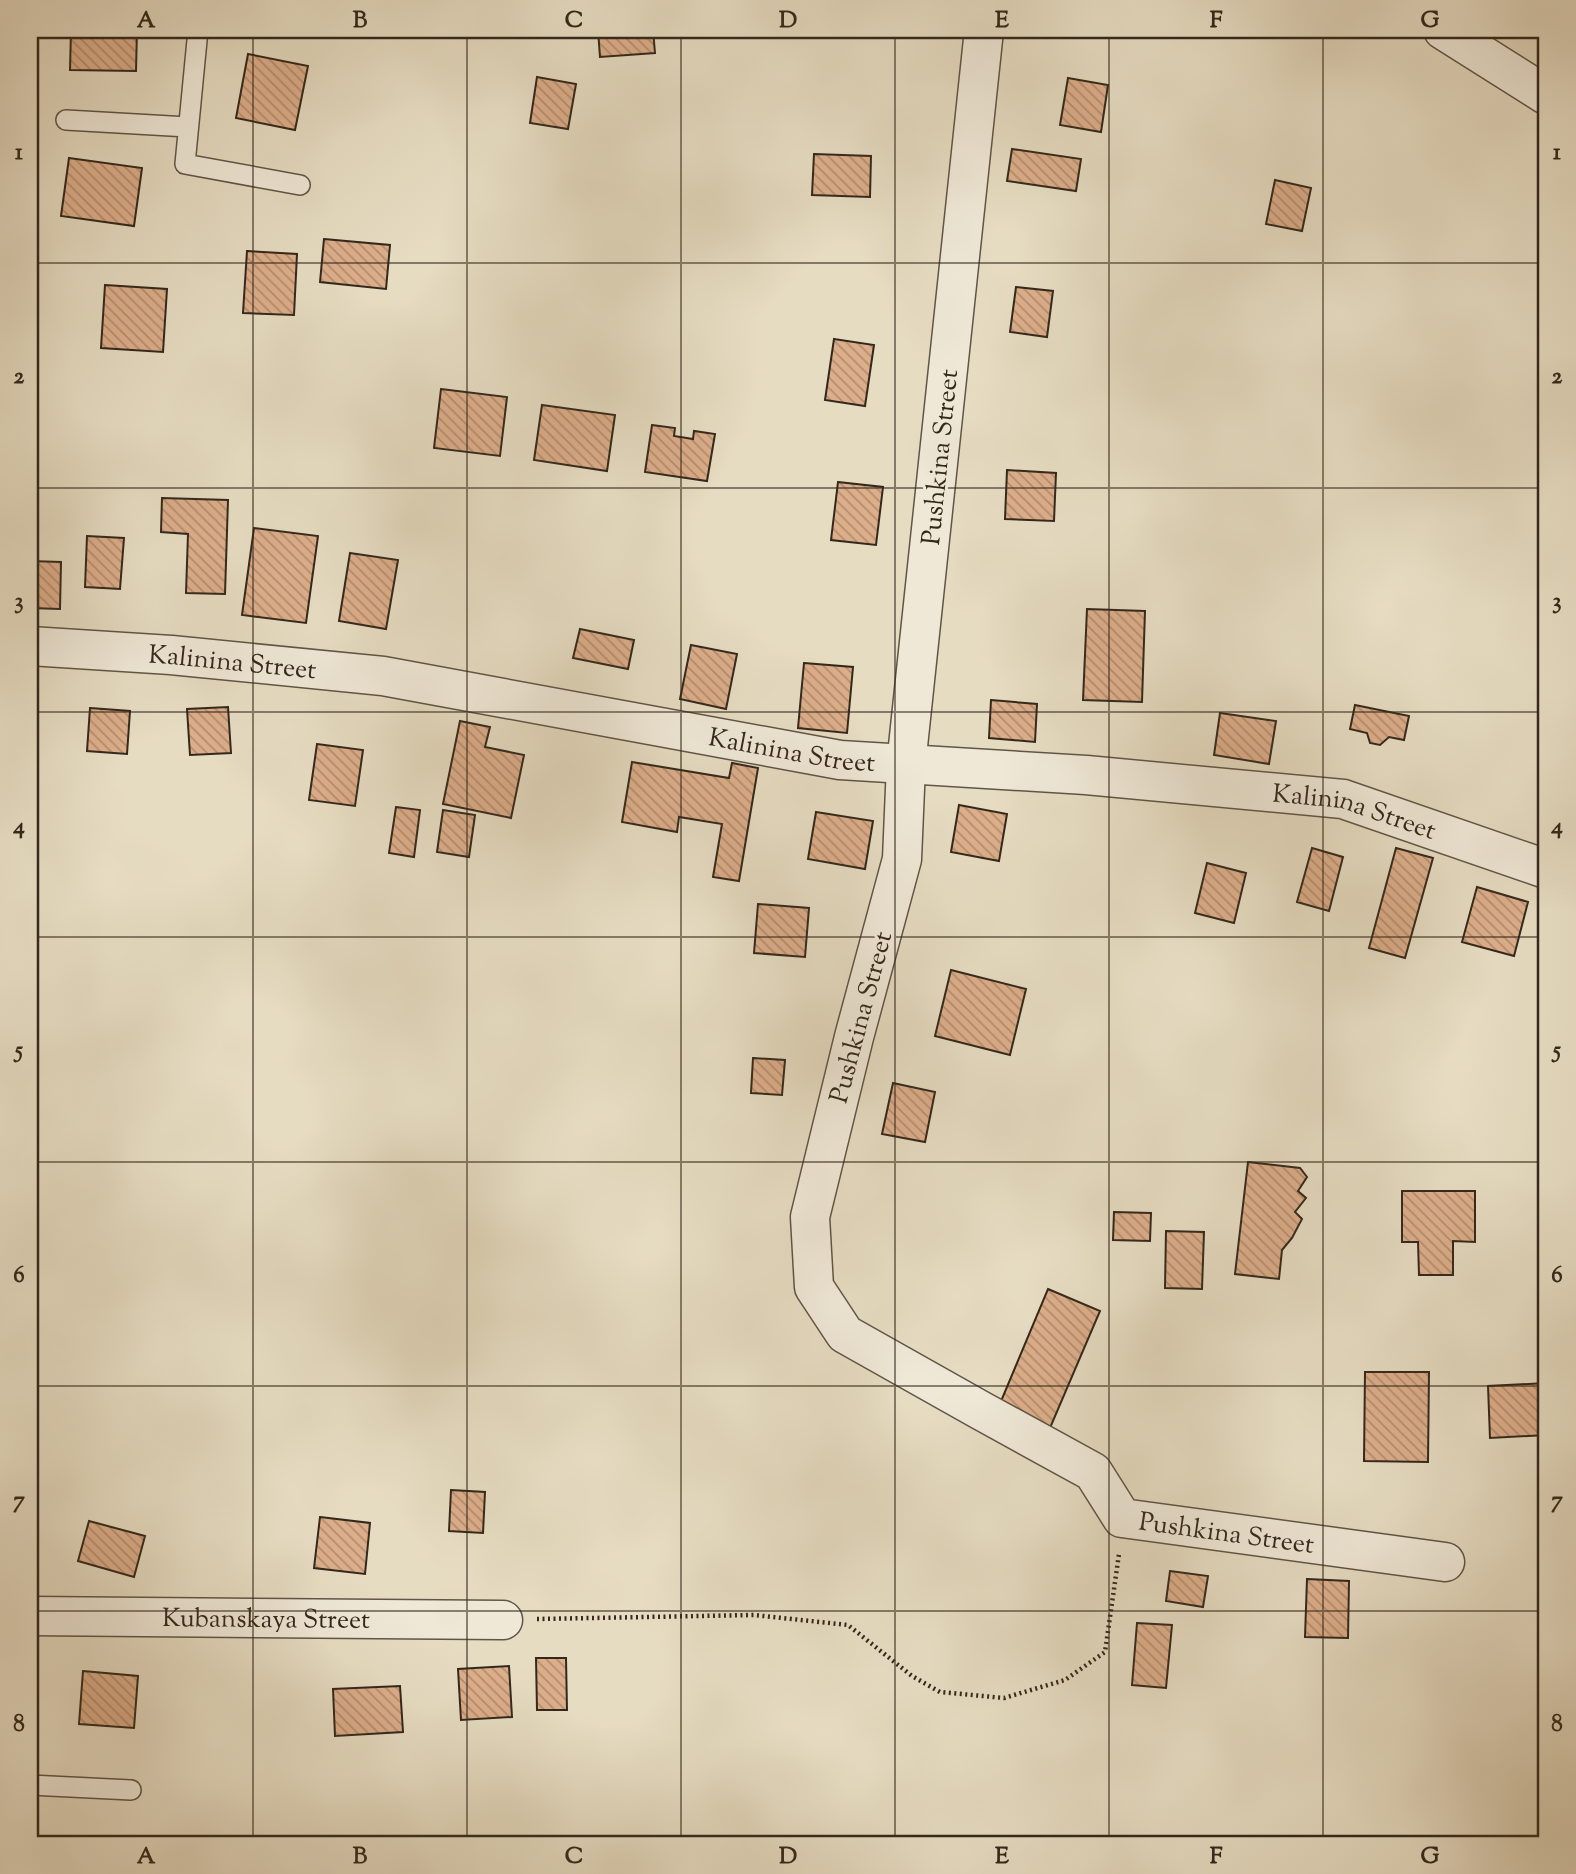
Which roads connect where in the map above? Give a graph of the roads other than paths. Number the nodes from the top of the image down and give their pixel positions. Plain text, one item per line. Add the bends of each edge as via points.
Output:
1 (198, 30) edge
2 (984, 30) edge
3 (1443, 30) edge
4 (1546, 96) edge
5 (66, 120) dead end
6 (188, 127) junction
7 (300, 185) dead end
8 (30, 646) edge
9 (906, 765) junction
10 (1546, 869) edge
11 (1445, 1562) dead end
12 (30, 1616) edge
13 (503, 1620) road end
14 (30, 1784) edge
15 (131, 1790) dead end

1 - 6 lane
2 - 9 street, Pushkina Street
3 - 4 street
5 - 6 lane
6 - 7 lane via 185,164
8 - 9 street, Kalinina Street via 383,676 840,760
9 - 10 street, Kalinina Street via 1086,775 1343,799
9 - 11 street, Pushkina Street via 902,859 810,1217 814,1287 845,1334 1093,1472 1122,1518
12 - 13 street, Kubanskaya Street
14 - 15 lane

